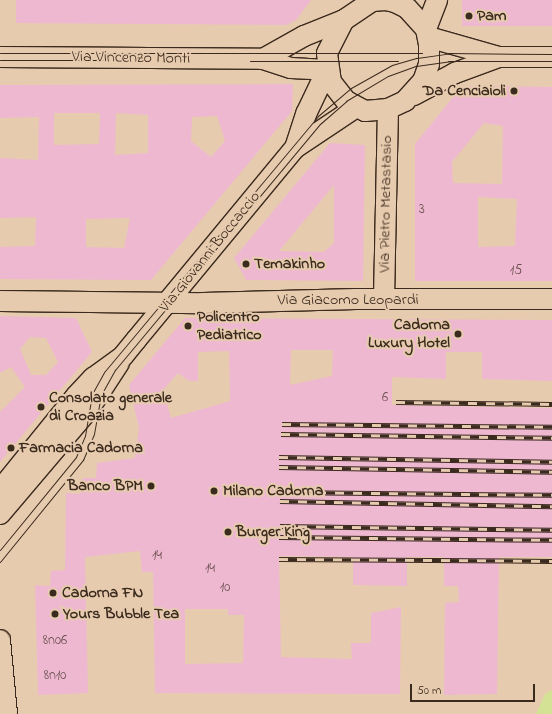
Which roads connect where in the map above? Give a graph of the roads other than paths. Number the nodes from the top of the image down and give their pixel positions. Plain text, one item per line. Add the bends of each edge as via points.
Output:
1 (379, 0) edge
2 (437, 0) edge
3 (344, 20) junction
4 (427, 33) junction
5 (0, 57) edge
6 (499, 57) junction
7 (552, 58) edge
8 (263, 59) junction
9 (327, 70) junction
10 (413, 96) junction
11 (355, 108) junction
12 (388, 109) junction
13 (295, 148) junction
14 (384, 299) junction
15 (552, 299) edge
16 (0, 301) edge
17 (169, 301) junction
18 (123, 356) junction
19 (0, 490) edge
20 (0, 514) edge
21 (0, 640) edge
22 (2, 697) edge
23 (7, 714) edge

1 - 3 street
1 - 4 street via 395,2 407,8
2 - 4 street
3 - 8 street, Via Vincenzo Monti via 304,36
3 - 9 street via 327,54
4 - 6 street
4 - 10 street via 430,56 427,73
5 - 8 street, Via Vincenzo Monti
6 - 7 street
6 - 10 street via 455,73
8 - 9 street, Via Vincenzo Monti via 290,68
9 - 11 street via 340,96
9 - 13 street, Via Giovanni Boccaccio via 307,112
10 - 12 street
11 - 12 street via 365,111
11 - 13 street, Via Giovanni Boccaccio
12 - 14 street, Via Pietro Metastasio
13 - 17 street, Via Giovanni Boccaccio
14 - 15 street, Via Giacomo Leopardi
14 - 17 street, Via Giacomo Leopardi
16 - 17 street, Via Giacomo Leopardi
17 - 18 street, Via Giovanni Boccaccio
18 - 19 street via 93,378 76,396
18 - 20 street via 89,409
21 - 22 street
22 - 23 street

